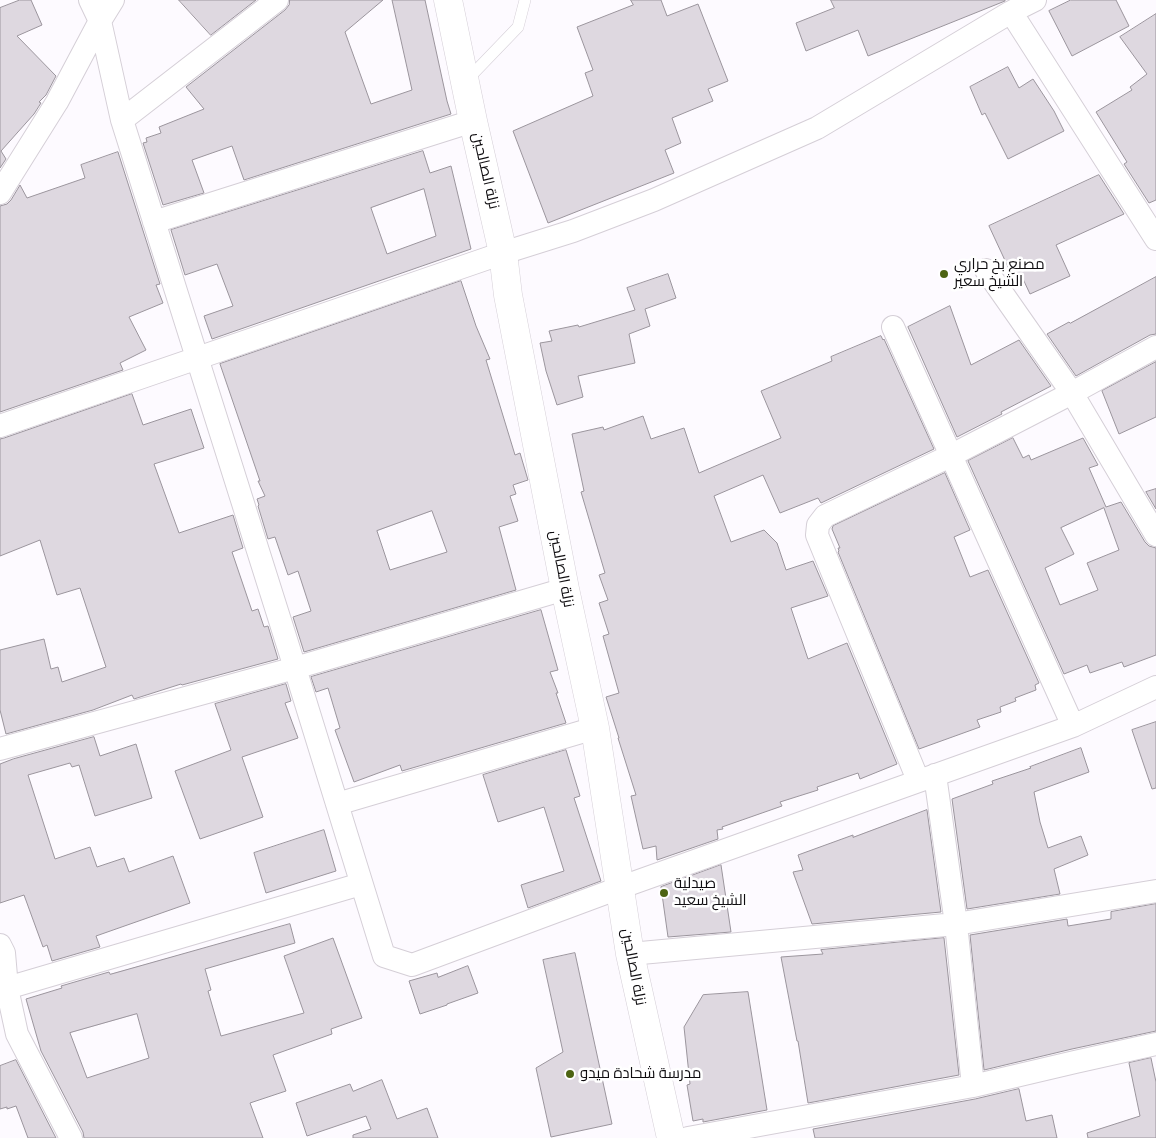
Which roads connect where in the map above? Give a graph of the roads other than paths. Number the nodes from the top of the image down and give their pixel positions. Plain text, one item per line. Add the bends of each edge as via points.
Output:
1 (90, 0) edge
2 (114, 0) edge
3 (277, 0) edge
4 (448, 0) edge
5 (525, 0) edge
6 (1034, 0) edge
7 (1011, 12) junction
8 (100, 21) junction
9 (466, 81) junction
10 (122, 120) junction
11 (473, 121) junction
12 (0, 193) edge
13 (154, 222) junction
14 (1156, 239) edge
15 (503, 253) junction
16 (986, 270) dead end
17 (893, 327) dead end
18 (1156, 347) edge
19 (196, 358) junction
20 (1072, 393) junction
21 (0, 426) edge
22 (950, 456) junction
23 (1156, 535) edge
24 (565, 589) junction
25 (295, 668) junction
26 (1156, 687) edge
27 (1073, 726) junction
28 (595, 728) junction
29 (0, 748) edge
30 (926, 778) junction
31 (337, 804) junction
32 (362, 884) junction
33 (619, 888) junction
34 (1156, 891) edge
35 (956, 924) junction
36 (0, 945) edge
37 (630, 954) junction
38 (7, 988) junction
39 (1156, 1044) edge
40 (973, 1086) junction
41 (71, 1138) edge
42 (671, 1138) edge
43 (688, 1138) edge

1 - 8 street
2 - 8 street
3 - 10 street
4 - 9 main road, نزلة الصالحين
5 - 9 lane via 518,28
6 - 7 street
7 - 14 street
7 - 15 street via 817,128 654,200
8 - 10 street
8 - 12 street via 57,102
9 - 11 main road, نزلة الصالحين
10 - 13 street
11 - 13 street
11 - 15 main road, نزلة الصالحين
13 - 19 street
15 - 19 street
15 - 24 main road, نزلة الصالحين via 508,295
16 - 20 street
17 - 22 street
18 - 20 street
19 - 21 street
19 - 25 street
20 - 22 street
20 - 23 street
22 - 27 street
22 - 30 street via 825,516 818,525 818,535
24 - 25 street
24 - 28 main road, نزلة الصالحين
25 - 29 street
25 - 31 street
26 - 27 street
27 - 30 street
28 - 31 street
28 - 33 main road, نزلة الصالحين
30 - 33 street
30 - 35 street
31 - 32 street
32 - 33 street via 384,956 412,965
32 - 38 street
33 - 37 main road, نزلة الصالحين
34 - 35 street
35 - 37 street
35 - 40 street
36 - 38 street via 4,953
37 - 42 main road, نزلة الصالحين
38 - 41 street via 17,1034
39 - 40 street
40 - 43 street

